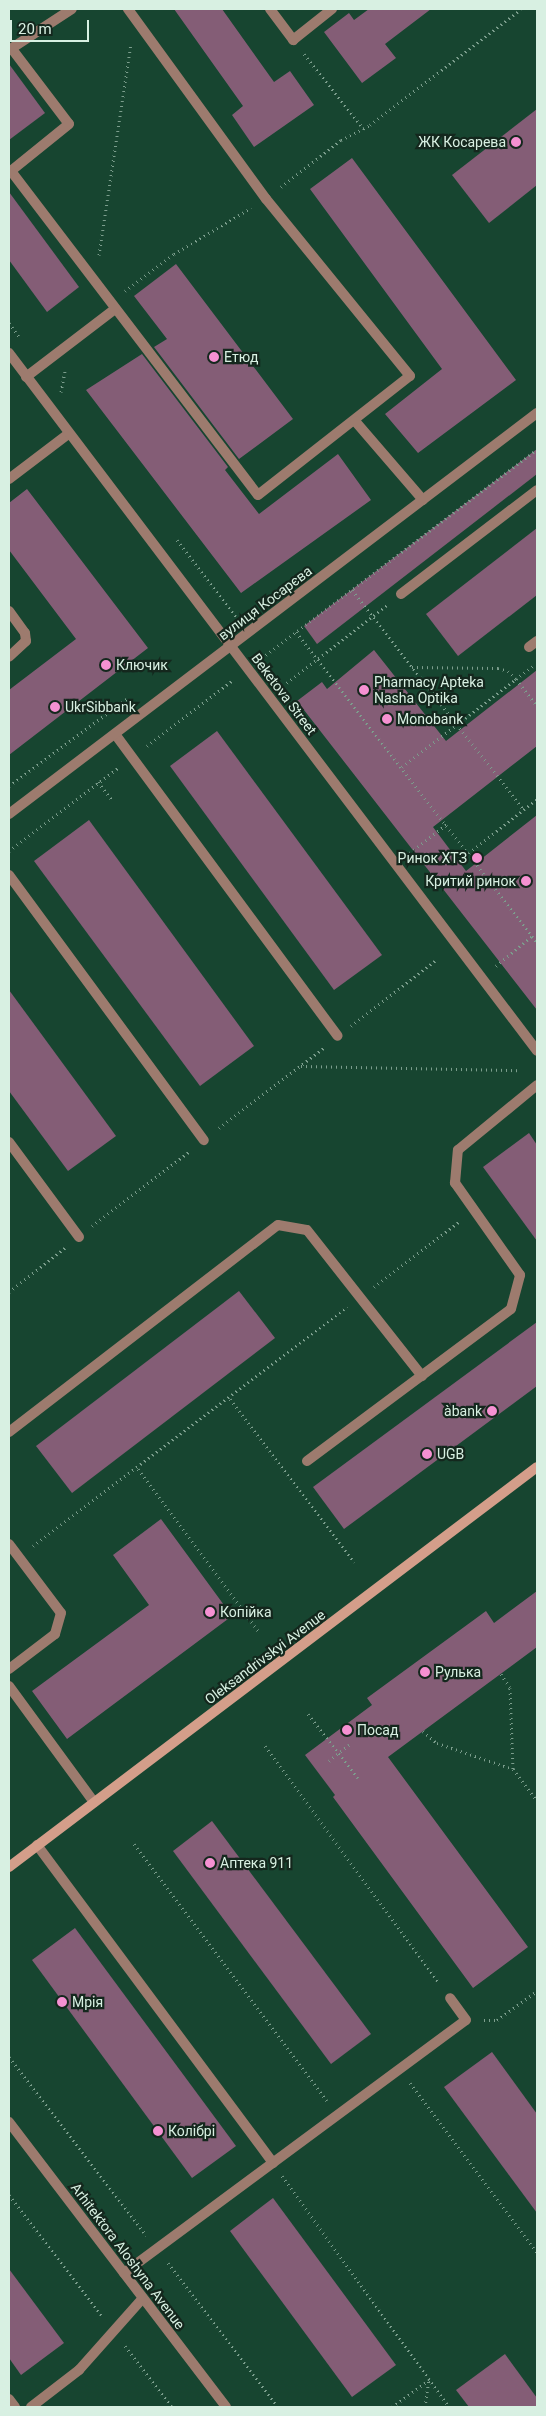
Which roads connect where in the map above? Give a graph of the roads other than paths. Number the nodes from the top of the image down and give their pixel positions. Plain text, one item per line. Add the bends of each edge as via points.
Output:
1 (72, 9) edge
2 (128, 9) edge
3 (270, 9) edge
4 (332, 9) edge
5 (10, 49) edge
6 (115, 309) junction
7 (9, 353) edge
8 (26, 377) junction
9 (537, 413) edge
10 (355, 421) junction
11 (68, 434) junction
12 (9, 479) edge
13 (537, 490) edge
14 (423, 500) junction
15 (401, 594) road end
16 (9, 611) edge
17 (231, 646) junction
18 (9, 657) edge
19 (115, 734) junction
20 (9, 814) edge
21 (9, 874) edge
22 (338, 1036) road end
23 (537, 1051) edge
24 (537, 1084) edge
25 (204, 1140) road end
26 (9, 1142) edge
27 (79, 1237) road end
28 (422, 1376) junction
29 (9, 1432) edge
30 (307, 1460) dead end
31 (537, 1467) edge
32 (9, 1544) edge
33 (9, 1669) edge
34 (9, 1686) edge
35 (94, 1802) junction
36 (38, 1845) junction
37 (9, 1867) edge
38 (450, 1998) road end
39 (9, 2122) edge
40 (273, 2163) junction
41 (124, 2273) junction
42 (143, 2298) junction
43 (9, 2399) edge
44 (15, 2407) edge
45 (31, 2407) edge
46 (226, 2407) edge

1 - 5 street
2 - 10 street via 266,199 410,376
3 - 4 street via 293,40
5 - 6 street via 69,124 11,171
6 - 8 street
6 - 10 street via 258,495
7 - 8 street, Beketova Street
8 - 11 street, Beketova Street
9 - 14 street, вулиця Косарєва
10 - 14 street
11 - 12 street
11 - 17 street, Beketova Street
13 - 15 street
14 - 17 street, вулиця Косарєва
16 - 18 street via 25,633 26,641
17 - 19 street, вулиця Косарєва
17 - 23 street, Beketova Street
19 - 20 street, вулиця Косарєва
19 - 22 street
21 - 25 street
24 - 28 street via 458,1150 455,1183 520,1276 511,1309
26 - 27 street
28 - 29 street via 307,1230 278,1226
28 - 30 street
31 - 35 main road, Oleksandrivskyi Avenue
32 - 33 street via 61,1613 55,1634
34 - 35 street
35 - 36 main road, Oleksandrivskyi Avenue
36 - 37 main road, Oleksandrivskyi Avenue
36 - 40 street
38 - 40 street via 466,2020
39 - 41 street, Arhitektora Aloshyna Avenue
40 - 41 street
41 - 42 street, Arhitektora Aloshyna Avenue
42 - 45 street via 79,2370
42 - 46 street, Arhitektora Aloshyna Avenue
43 - 44 street

